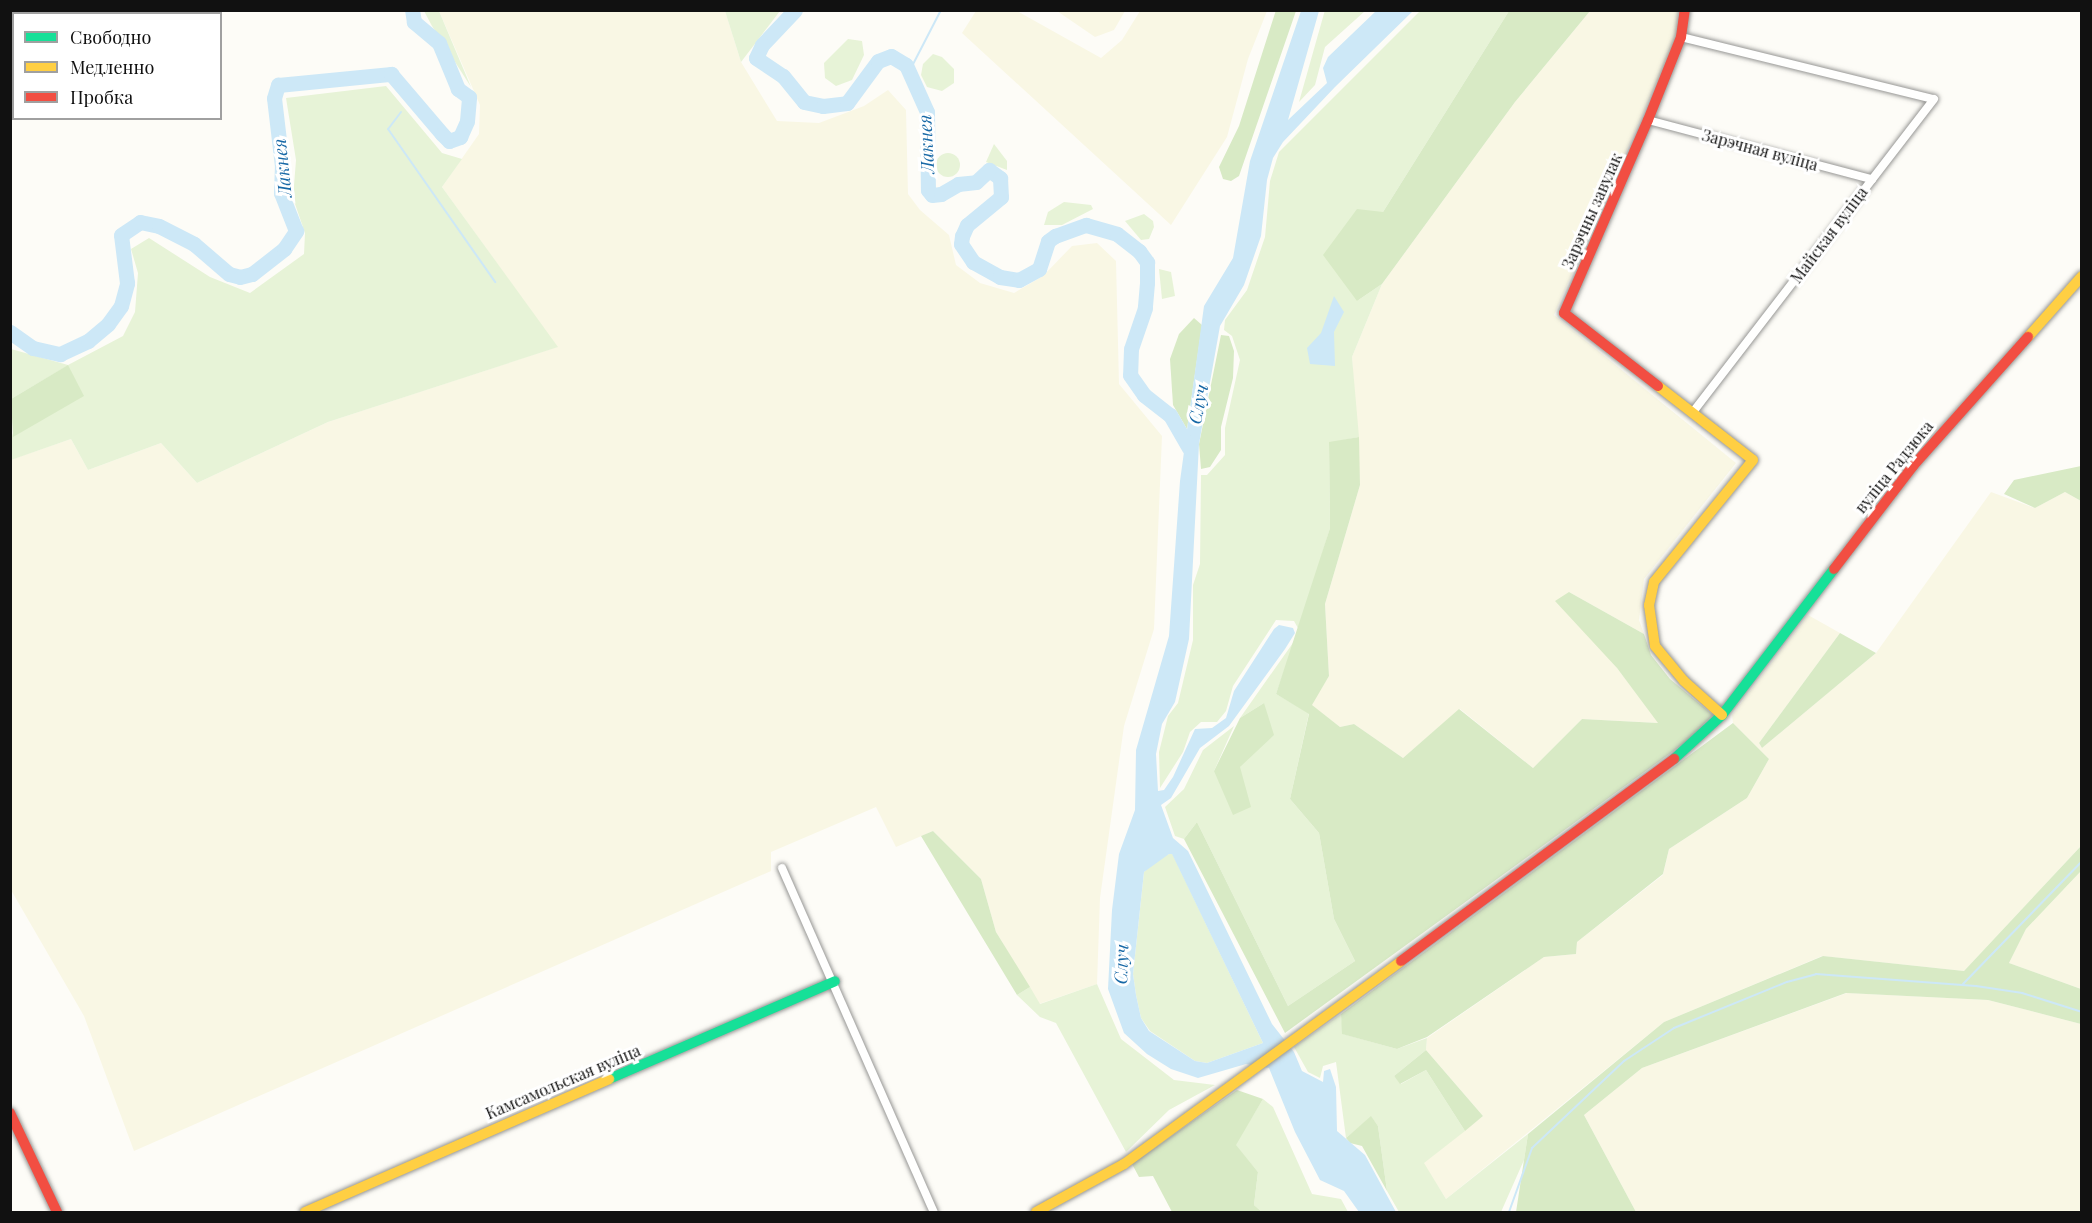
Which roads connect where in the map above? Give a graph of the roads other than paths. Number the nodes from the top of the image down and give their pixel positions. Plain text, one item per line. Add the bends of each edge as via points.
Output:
1 (1685, 10) edge
2 (1681, 37) junction
3 (1648, 120) junction
4 (1872, 179) junction
5 (2082, 276) edge
6 (1692, 413) junction
7 (1722, 715) junction
8 (782, 868) dead end
9 (835, 981) junction
10 (10, 1113) edge
11 (57, 1212) edge
12 (304, 1212) edge
13 (934, 1212) edge
14 (1036, 1212) edge

1 - 2 street, Зарэчны завулак
2 - 3 street, Зарэчны завулак
2 - 4 street, Майская вуліца via 1934,99
3 - 4 street, Зарэчная вуліца
3 - 6 street, Зарэчны завулак via 1564,313
4 - 6 street, Майская вуліца
5 - 7 street, вуліца Радзюка via 1913,466
6 - 7 street via 1753,460 1654,582 1649,605 1651,626 1655,646
7 - 14 street, вуліца Радзюка via 1690,748 1124,1164
8 - 9 street
9 - 12 street, Камсамольская вуліца
9 - 13 street
10 - 11 street

